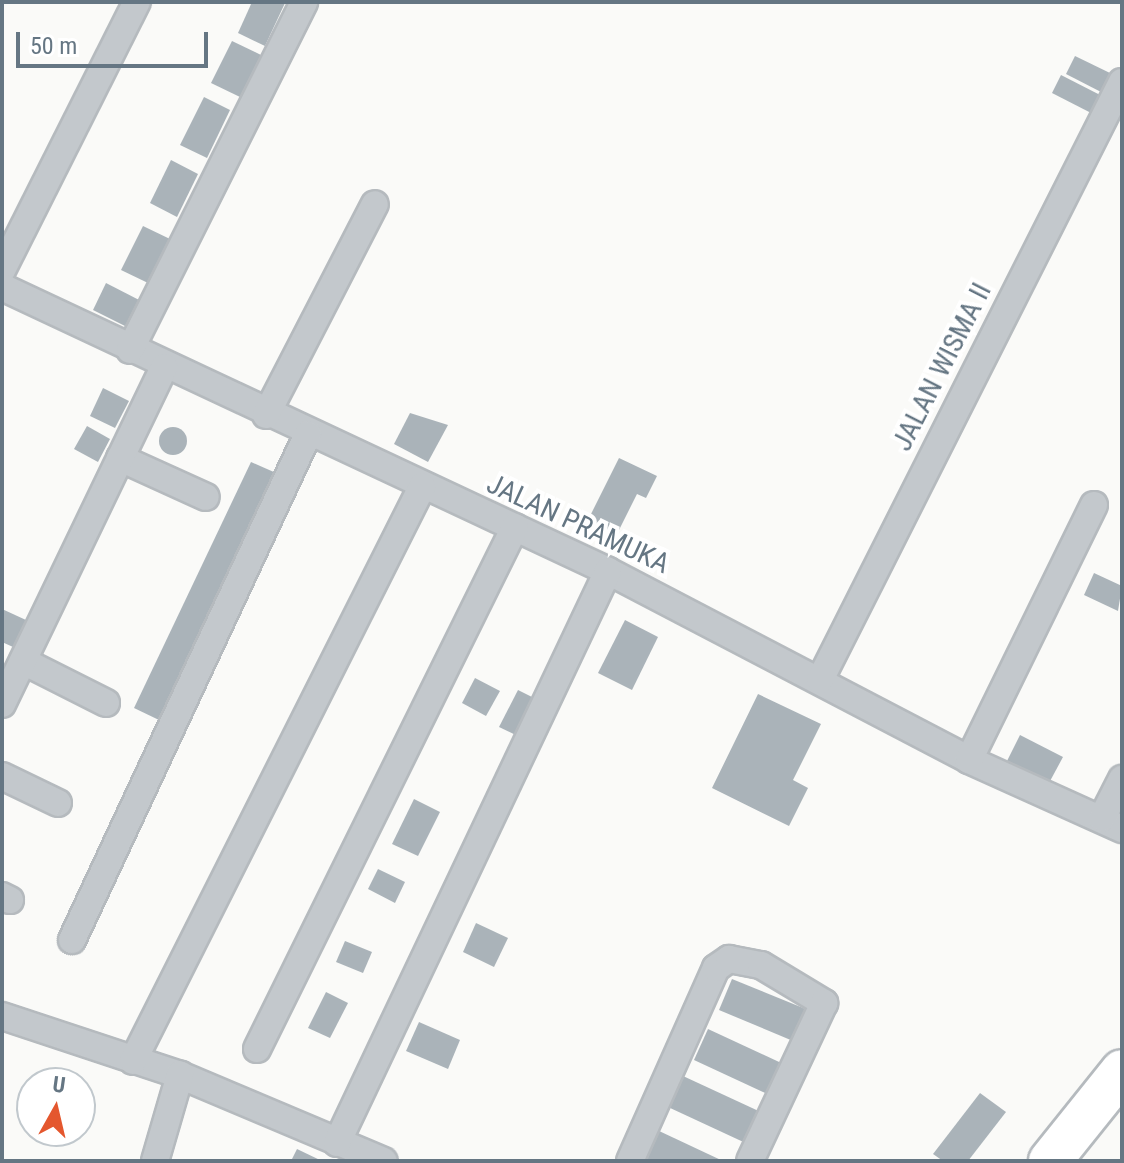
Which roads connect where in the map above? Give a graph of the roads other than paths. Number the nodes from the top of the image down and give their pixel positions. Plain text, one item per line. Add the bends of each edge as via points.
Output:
1 (137, 2) edge
2 (304, 2) edge
3 (1122, 82) edge
4 (375, 204) dead end
5 (2, 270) edge
6 (2, 287) edge
7 (130, 350) junction
8 (164, 367) junction
9 (266, 415) junction
10 (308, 434) junction
11 (120, 458) junction
12 (422, 487) junction
13 (206, 497) dead end
14 (1094, 505) dead end
15 (515, 527) junction
16 (608, 571) junction
17 (23, 661) junction
18 (820, 680) junction
19 (106, 703) dead end
20 (2, 704) edge
21 (969, 760) junction
22 (2, 776) edge
23 (1122, 779) edge
24 (58, 803) dead end
25 (1112, 823) edge
26 (72, 940) dead end
27 (2, 1016) edge
28 (257, 1049) dead end
29 (133, 1061) junction
30 (1122, 1071) edge
31 (180, 1075) junction
32 (337, 1143) junction
33 (155, 1161) edge
34 (384, 1161) edge
35 (630, 1161) edge
36 (750, 1161) edge
37 (1050, 1161) edge

1 - 5 street
2 - 7 street
3 - 18 street, JALAN WISMA II
4 - 9 street
6 - 7 street, JALAN PRAMUKA
7 - 8 street, JALAN PRAMUKA
8 - 9 street, JALAN PRAMUKA
8 - 11 street
9 - 10 street, JALAN PRAMUKA
10 - 12 street, JALAN PRAMUKA
10 - 26 street
11 - 13 street
11 - 17 street
12 - 15 street, JALAN PRAMUKA
12 - 29 street
14 - 21 street
15 - 16 street, JALAN PRAMUKA
15 - 28 street
16 - 18 street, JALAN PRAMUKA
16 - 32 street
17 - 19 street
17 - 20 street
18 - 21 street, JALAN PRAMUKA
21 - 25 street, JALAN PRAMUKA
22 - 24 street
23 - 25 street
27 - 29 street
29 - 31 street
30 - 37 main road
31 - 32 street
31 - 33 street
32 - 34 street
35 - 36 street via 708,984 729,959 761,965 824,1003

